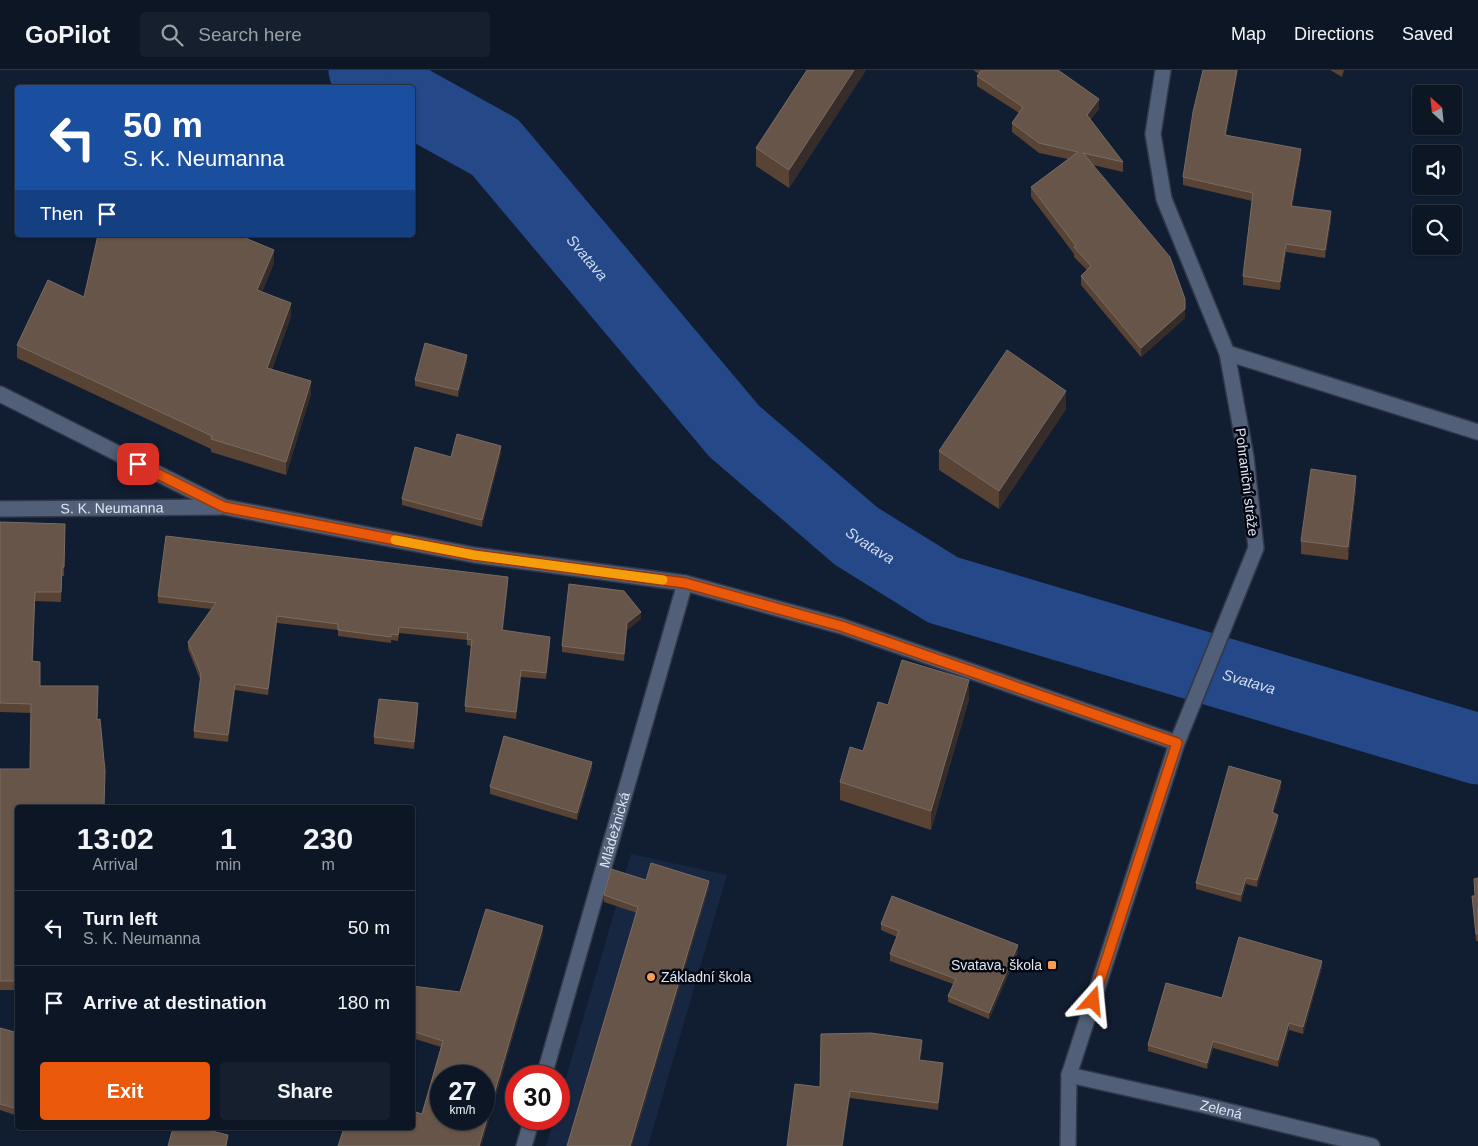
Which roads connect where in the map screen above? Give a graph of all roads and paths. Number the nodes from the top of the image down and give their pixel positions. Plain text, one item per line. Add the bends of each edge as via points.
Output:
1 (1164, 70) edge
2 (1227, 353) junction
3 (0, 394) edge
4 (1478, 432) edge
5 (224, 507) junction
6 (0, 509) edge
7 (685, 583) junction
8 (1177, 743) junction
9 (547, 1065) edge
10 (1069, 1075) junction
11 (529, 1130) edge
12 (524, 1146) edge
13 (1068, 1146) edge
14 (1372, 1146) edge

1 - 2 street, Pohraniční stráže via 1153,134 1164,199
2 - 4 street
2 - 8 street, Pohraniční stráže via 1246,457 1256,548
3 - 5 street, S. K. Neumanna
5 - 6 street, S. K. Neumanna
5 - 7 street, S. K. Neumanna via 474,555
7 - 8 street, S. K. Neumanna via 841,626
7 - 9 street, Mládežnická
8 - 10 street, Pohraniční stráže
10 - 13 street, Pohraniční stráže
10 - 14 street, Zelená
11 - 12 street

